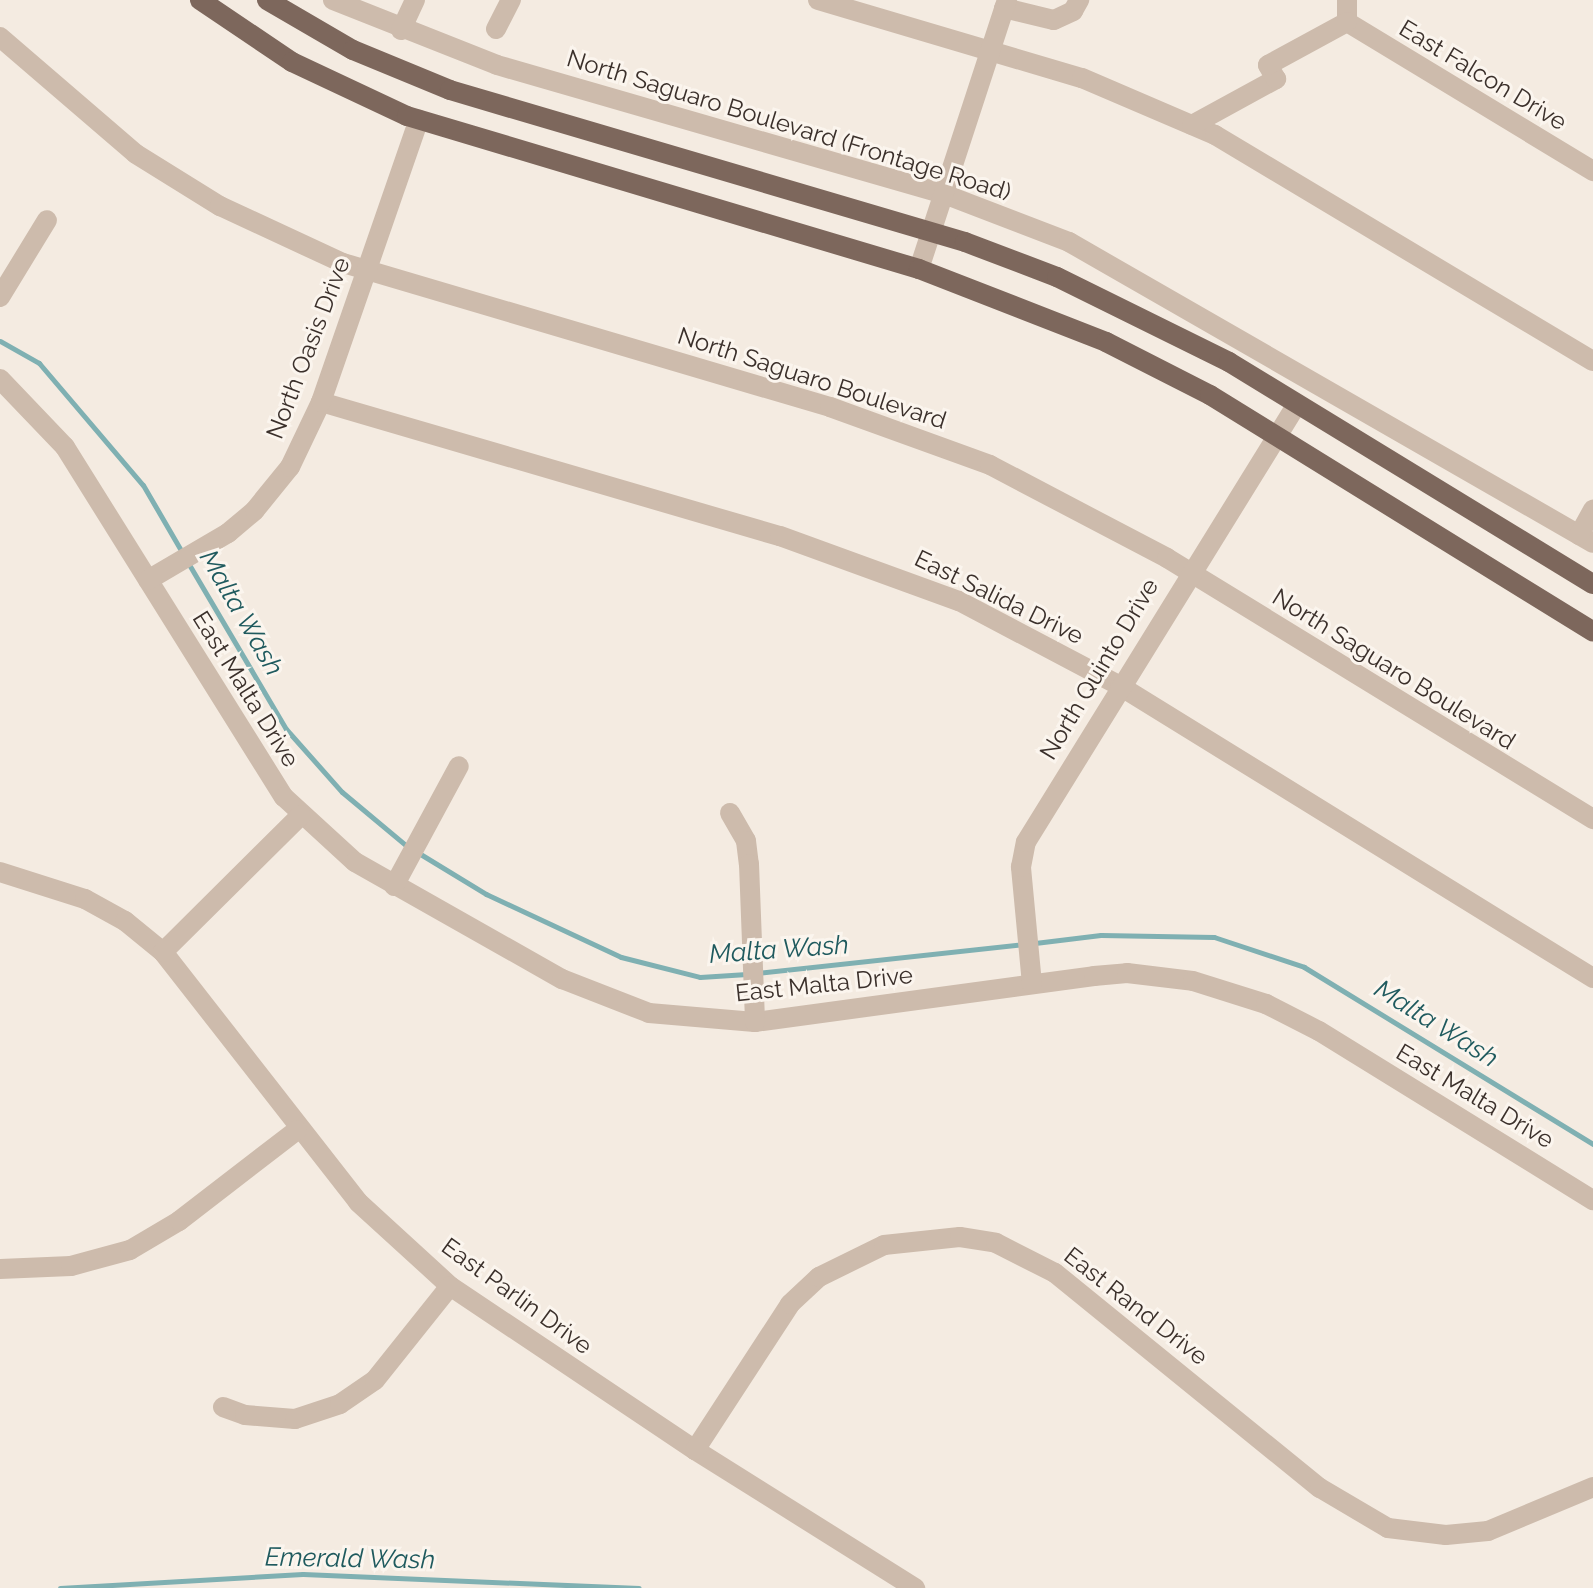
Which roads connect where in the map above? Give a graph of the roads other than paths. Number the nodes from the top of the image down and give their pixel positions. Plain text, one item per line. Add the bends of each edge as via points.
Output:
1 (200, 0) edge
2 (267, 0) edge
3 (333, 0) edge
4 (415, 0) edge
5 (511, 0) edge
6 (818, 0) edge
7 (1079, 0) edge
8 (1347, 0) edge
9 (1006, 4) edge
10 (434, 7) dead end
11 (1347, 22) junction
12 (496, 29) dead end
13 (401, 30) junction
14 (0, 37) edge
15 (992, 48) junction
16 (419, 119) junction
17 (1192, 125) junction
18 (1593, 171) edge
19 (944, 194) junction
20 (47, 220) dead end
21 (931, 232) junction
22 (919, 269) junction
23 (366, 270) junction
24 (0, 297) edge
25 (1593, 361) edge
26 (0, 379) edge
27 (321, 402) junction
28 (1297, 404) junction
29 (1275, 435) junction
30 (1593, 510) edge
31 (1586, 539) edge
32 (1189, 572) junction
33 (148, 580) junction
34 (1593, 584) edge
35 (1593, 632) edge
36 (1120, 686) junction
37 (459, 766) dead end
38 (730, 813) dead end
39 (301, 815) junction
40 (1593, 819) edge
41 (0, 872) edge
42 (394, 886) junction
43 (163, 952) junction
44 (1593, 977) edge
45 (1032, 984) junction
46 (755, 1022) junction
47 (297, 1130) junction
48 (1593, 1200) edge
49 (0, 1269) edge
50 (450, 1286) junction
51 (223, 1407) dead end
52 (695, 1450) junction
53 (1593, 1487) edge
54 (915, 1588) edge

1 - 16 main road via 292,62
2 - 21 main road via 353,50 450,90
3 - 13 street, North Saguaro Boulevard (Frontage Road)
4 - 10 street
4 - 13 street
5 - 12 street
6 - 15 street
7 - 9 street via 1073,11 1054,20
8 - 11 street
9 - 15 street
11 - 17 street via 1268,65 1276,79
11 - 18 street, East Falcon Drive
13 - 19 street, North Saguaro Boulevard (Frontage Road) via 497,65
14 - 23 street, North Saguaro Boulevard via 136,154 220,206
15 - 17 street via 1082,78
15 - 19 street
16 - 22 main road
16 - 23 street, North Oasis Drive
17 - 25 street
19 - 21 street
19 - 31 street, North Saguaro Boulevard (Frontage Road) via 1069,242
20 - 24 street
21 - 22 street
21 - 28 main road via 1057,277 1146,317
22 - 29 main road via 1106,342
23 - 27 street, North Oasis Drive
23 - 32 street, North Saguaro Boulevard via 904,431 1041,490
26 - 33 street, East Malta Drive via 65,447
27 - 33 street, North Oasis Drive via 290,467 255,510 228,533
27 - 36 street, East Salida Drive via 891,573 959,601
28 - 29 street, North Quinto Drive
28 - 34 main road
29 - 32 street, North Quinto Drive
29 - 35 main road
30 - 31 street
32 - 36 street, North Quinto Drive
32 - 40 street, North Saguaro Boulevard
33 - 39 street, East Malta Drive via 261,768
36 - 44 street, East Salida Drive
36 - 45 street, North Quinto Drive via 1026,842 1021,867
37 - 42 street
38 - 46 street via 746,841 749,864
39 - 42 street, East Malta Drive via 355,862
39 - 43 street
41 - 43 street, East Parlin Drive via 85,899 125,921
42 - 46 street, East Malta Drive via 605,998 677,1017
43 - 47 street, East Parlin Drive
45 - 46 street, East Malta Drive
45 - 48 street, East Malta Drive via 1127,973 1226,988 1319,1031
47 - 49 street via 179,1221 130,1250 71,1266
47 - 50 street, East Parlin Drive via 358,1202
50 - 51 street via 375,1380 340,1404 295,1419 245,1415
50 - 52 street, East Parlin Drive
52 - 53 street, East Rand Drive via 790,1304 819,1277 884,1245 960,1237 996,1243 1055,1273 1320,1488 1388,1528 1446,1535 1488,1531
52 - 54 street, East Parlin Drive

